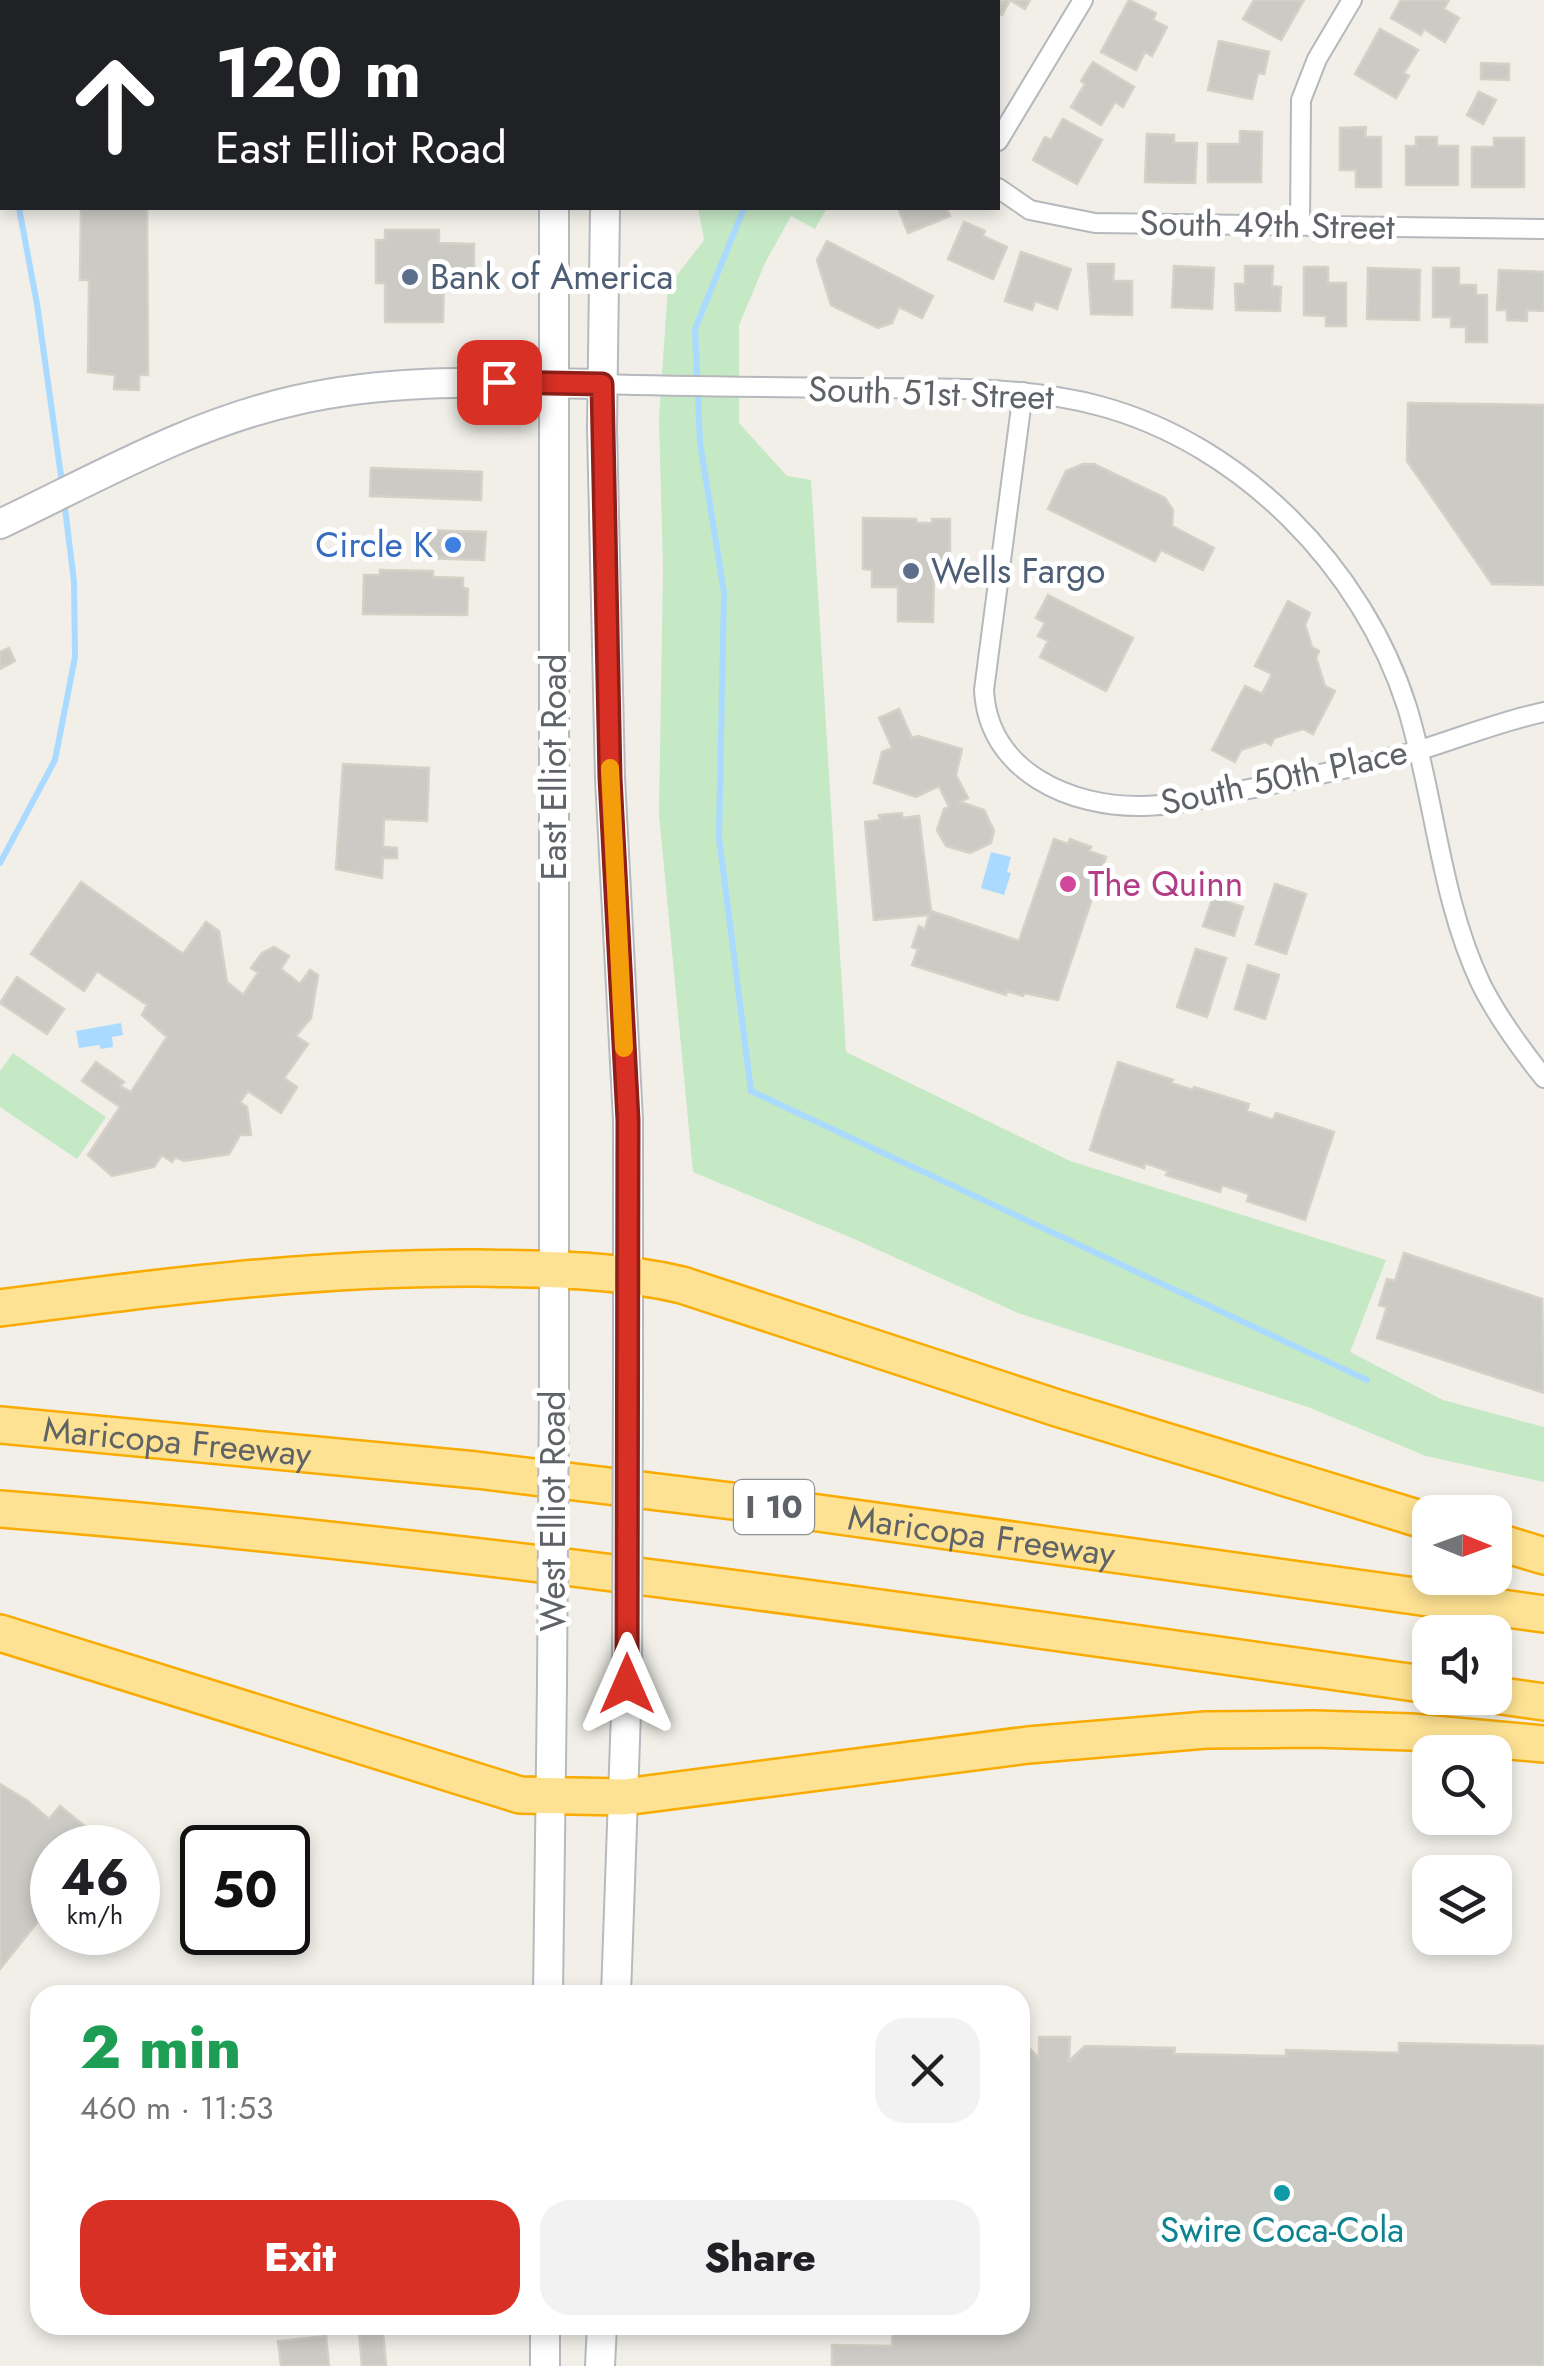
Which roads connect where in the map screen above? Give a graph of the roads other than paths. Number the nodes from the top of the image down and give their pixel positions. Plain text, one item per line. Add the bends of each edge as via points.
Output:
1 (1083, 0) edge
2 (1352, 0) edge
3 (1000, 137) edge
4 (1000, 189) edge
5 (554, 210) edge
6 (605, 210) edge
7 (1300, 226) junction
8 (1544, 229) edge
9 (554, 384) junction
10 (602, 384) junction
11 (1023, 392) junction
12 (0, 524) edge
13 (1544, 712) edge
14 (1419, 750) junction
15 (1544, 1078) edge
16 (556, 1268) junction
17 (629, 1274) junction
18 (0, 1308) edge
19 (555, 1326) joint
20 (0, 1425) edge
21 (0, 1509) edge
22 (1412, 1517) edge
23 (1512, 1547) edge
24 (1544, 1556) edge
25 (1544, 1614) edge
26 (0, 1633) edge
27 (1412, 1683) edge
28 (1512, 1697) edge
29 (1544, 1702) edge
30 (1544, 1744) edge
31 (550, 1796) junction
32 (624, 1796) junction
33 (548, 1985) edge
34 (616, 1985) edge
35 (545, 2335) edge
36 (602, 2335) edge
37 (545, 2366) edge
38 (600, 2366) edge

1 - 3 street
2 - 7 street via 1301,100
4 - 7 street, South 49th Street via 1030,210 1095,223
5 - 9 main road, East Elliot Road
6 - 10 main road, East Elliot Road
7 - 8 street, South 49th Street
9 - 10 main road, South 51st Street
9 - 12 main road, South 51st Street via 419,382 298,399 170,442
9 - 16 main road, East Elliot Road
10 - 11 street, South 51st Street
10 - 17 main road, East Elliot Road
11 - 14 street, South 51st Street via 1104,406 1163,430 1226,466 1279,508 1359,603 1406,703
11 - 14 street, South 50th Place via 984,690 993,733 1024,773 1070,795 1159,806
13 - 14 street, South 50th Place
14 - 15 street, South 51st Street via 1470,956 1503,1022
16 - 17 highway
16 - 18 highway via 334,1272
16 - 19 main road, East Elliot Road
17 - 22 highway via 682,1285
17 - 32 main road, East Elliot Road, bridge
19 - 31 main road, West Elliot Road, bridge
20 - 25 highway, Maricopa Freeway / I 10 via 732,1501
21 - 27 highway, I 10 via 728,1586
23 - 24 highway
26 - 31 highway via 520,1795
28 - 29 highway
30 - 32 highway via 1412,1732 1174,1732
31 - 32 highway
31 - 33 main road, West Elliot Road
32 - 34 main road
35 - 37 main road
36 - 38 main road

